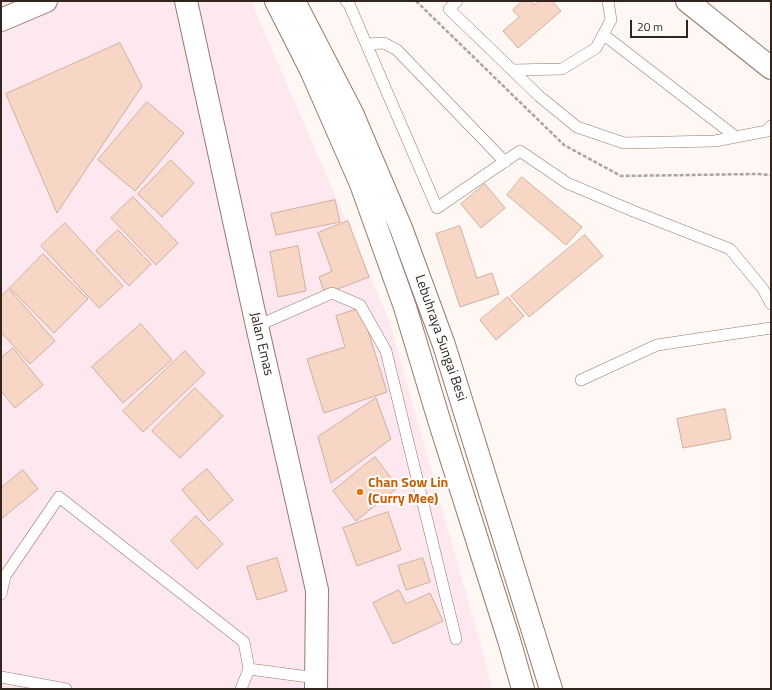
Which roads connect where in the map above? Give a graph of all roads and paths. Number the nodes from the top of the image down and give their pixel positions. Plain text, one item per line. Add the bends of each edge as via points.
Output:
1 (46, 1) edge
2 (186, 1) edge
3 (276, 1) edge
4 (294, 1) edge
5 (346, 1) edge
6 (457, 1) edge
7 (608, 1) edge
8 (687, 1) edge
9 (1, 20) edge
10 (604, 34) junction
11 (366, 44) junction
12 (771, 68) edge
13 (512, 70) junction
14 (771, 126) edge
15 (736, 137) junction
16 (505, 162) junction
17 (771, 304) edge
18 (257, 326) junction
19 (771, 328) edge
20 (581, 380) dead end
21 (1, 594) edge
22 (456, 639) dead end
23 (509, 640) junction
24 (249, 669) junction
25 (1, 677) edge
26 (316, 684) edge
27 (66, 689) edge
28 (241, 689) edge
29 (515, 689) edge
30 (523, 689) edge
31 (550, 689) edge

1 - 9 main road
2 - 18 main road, Jalan Emas
3 - 23 main road, Lebuhraya Sungai Besi via 311,70 361,184 405,307
4 - 31 main road, Lebuhraya Sungai Besi via 352,114 401,228 444,345
5 - 11 lane
6 - 13 lane via 449,9
7 - 10 lane via 612,20
8 - 12 main road
10 - 13 lane via 596,48 562,69
10 - 15 lane
11 - 16 lane via 384,43 397,50
11 - 16 lane via 437,208
13 - 15 lane via 577,127 624,143 715,141
14 - 15 lane via 767,131
16 - 17 lane via 520,151 567,183 633,212 730,249 763,288
18 - 22 lane via 332,293 360,305 386,352
18 - 26 main road, Jalan Emas via 317,590
19 - 20 lane via 657,345
21 - 24 lane via 5,576 58,497 244,642
23 - 29 main road
23 - 30 main road, Lebuhraya Sungai Besi
24 - 26 lane
24 - 28 lane
25 - 27 lane

